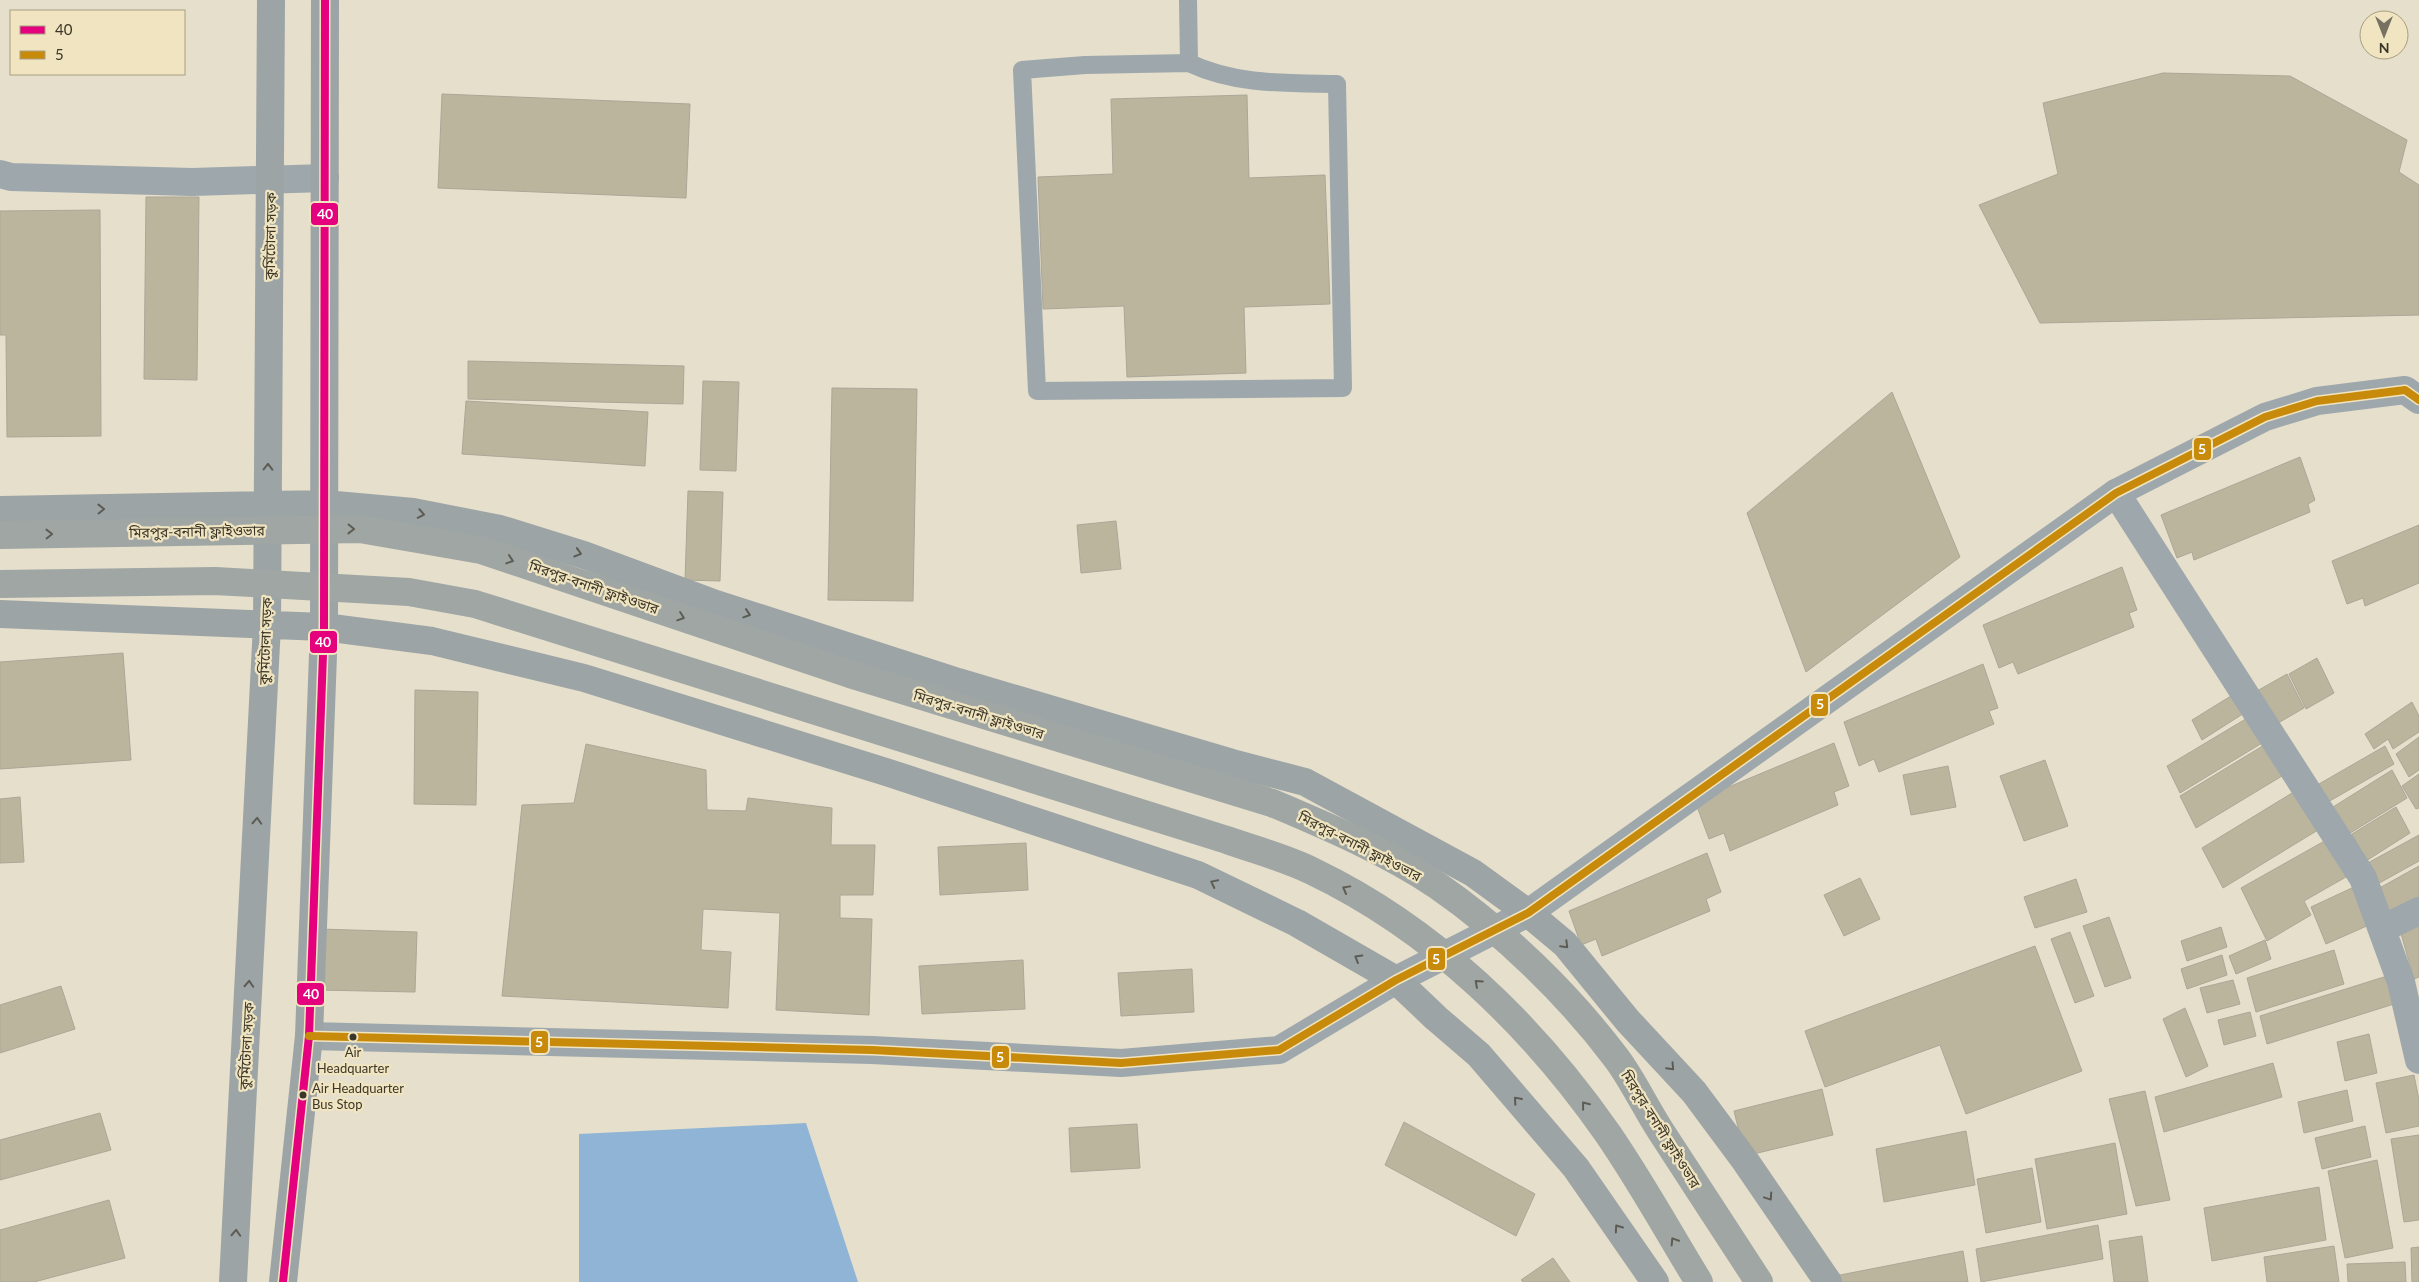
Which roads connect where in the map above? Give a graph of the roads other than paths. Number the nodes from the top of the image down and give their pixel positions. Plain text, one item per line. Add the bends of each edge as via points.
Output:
1 (271, 0) edge
2 (324, 0) edge
3 (1188, 0) edge
4 (1188, 63) junction
5 (0, 174) edge
6 (325, 178) junction
7 (271, 180) junction
8 (2419, 400) edge
9 (2116, 493) junction
10 (268, 504) junction
11 (325, 504) junction
12 (0, 510) edge
13 (0, 535) edge
14 (0, 584) edge
15 (0, 614) edge
16 (266, 625) junction
17 (324, 627) junction
18 (2419, 911) edge
19 (1528, 912) junction
20 (2382, 929) junction
21 (1396, 980) junction
22 (309, 1036) junction
23 (2419, 1060) edge
24 (233, 1282) edge
25 (283, 1282) edge
26 (1656, 1282) edge
27 (1700, 1282) edge
28 (1759, 1282) edge
29 (1828, 1282) edge

1 - 7 main road, কুর্মিটোলা সড়ক
2 - 6 main road
3 - 4 lane
4 - 4 lane via 1022,70 1037,391 1343,388 1337,84 1253,82 1209,73
5 - 7 street via 11,177 192,182
6 - 7 street
6 - 11 main road
10 -> 7 main road, কুর্মিটোলা সড়ক
8 - 9 street via 2405,390 2308,404 2265,417
9 - 19 street
9 - 20 street via 2344,846 2363,878
10 - 11 main road
12 -> 10 main road
10 - 16 main road, কুর্মিটোলা সড়ক
11 - 17 main road
11 -> 19 main road via 413,512 500,530 584,555 716,604 958,682 1305,782 1473,873
13 -> 28 main road, মিরপুর-বনানী ফ্লাইওভার, bridge via 360,530 481,550 850,674 1272,804 1318,822 1437,886 1490,925 1561,994 1617,1060
27 -> 14 main road, bridge via 1608,1134 1549,1059 1486,990 1435,946 1312,870 1227,840 475,604 409,592 234,582
15 - 16 main road
16 - 17 main road
24 -> 16 main road, কুর্মিটোলা সড়ক
21 -> 17 main road via 1297,923 1198,875 886,772 584,678 432,641
17 - 22 main road
18 - 20 street
19 - 21 street
19 -> 29 main road via 1565,944 1628,1021 1694,1092
20 - 23 street via 2400,982
21 - 22 street via 1279,1050 1121,1063 862,1050
26 -> 21 main road via 1569,1160 1478,1055
22 - 25 main road

